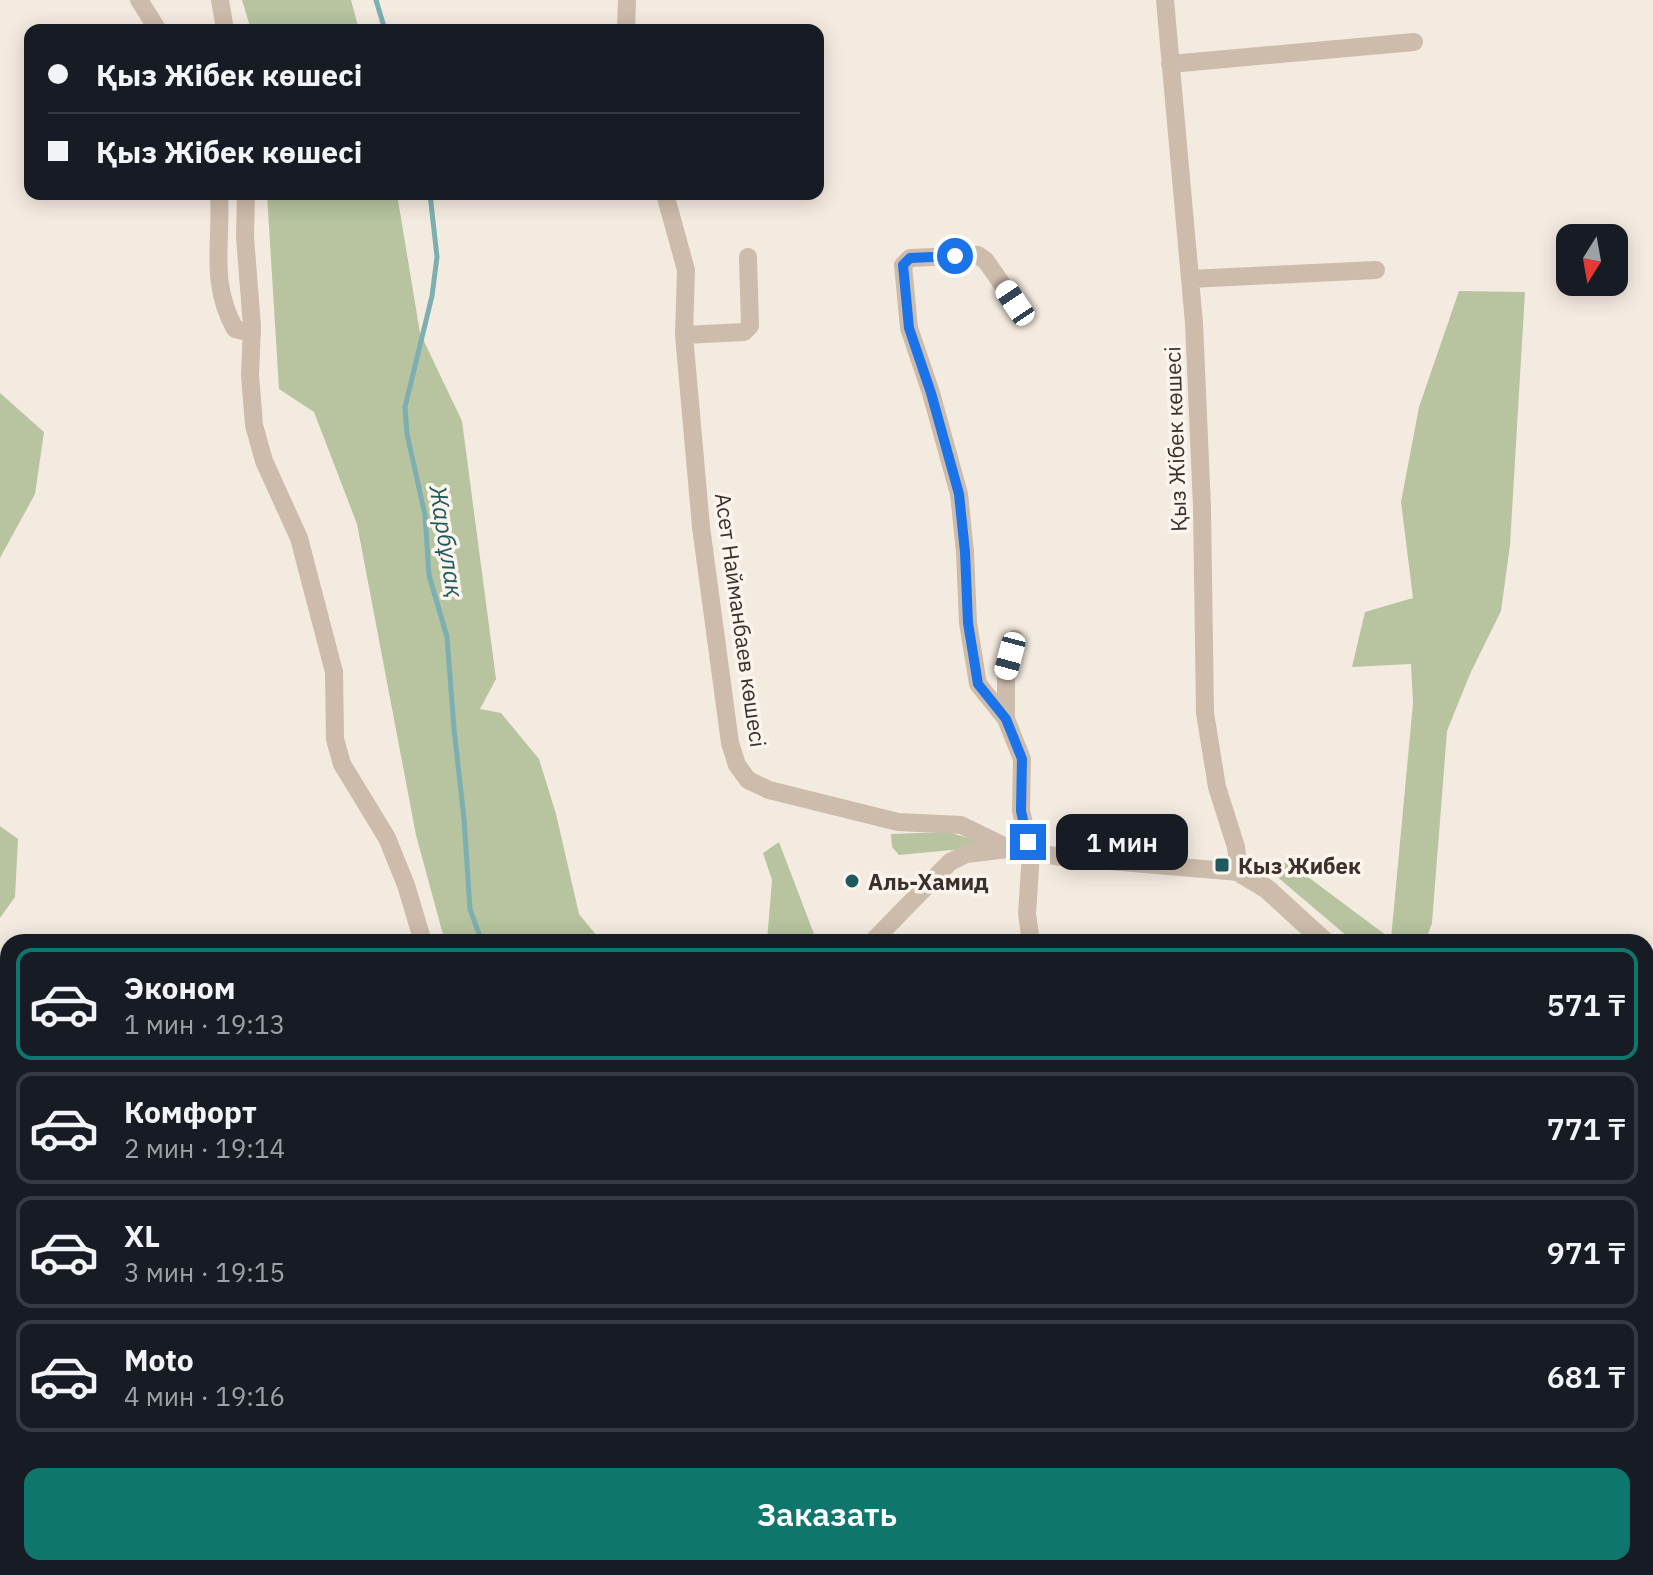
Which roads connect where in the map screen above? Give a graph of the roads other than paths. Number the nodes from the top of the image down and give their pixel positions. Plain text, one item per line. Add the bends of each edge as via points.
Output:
1 (139, 0) edge
2 (220, 0) edge
3 (627, 0) edge
4 (1165, 0) edge
5 (154, 24) edge
6 (224, 24) edge
7 (626, 24) edge
8 (1414, 42) dead end
9 (1170, 64) junction
10 (219, 200) edge
11 (246, 200) edge
12 (667, 200) edge
13 (748, 257) dead end
14 (1376, 270) dead end
15 (1190, 279) junction
16 (1015, 303) dead end
17 (252, 333) junction
18 (684, 335) junction
19 (1015, 639) dead end
20 (1006, 719) junction
21 (1008, 849) junction
22 (1031, 852) junction
23 (1239, 872) junction
24 (421, 934) edge
25 (880, 934) edge
26 (1030, 934) edge
27 (1316, 934) edge

1 - 5 street
2 - 6 street
3 - 7 street
4 - 9 street, Қыз Жібек көшесі
8 - 9 street
9 - 15 street, Қыз Жібек көшесі
10 - 17 street via 221,297 235,329
11 - 17 street
12 - 18 street, Асет Найманбаев көшесі via 686,270
13 - 18 street via 750,326 744,332
14 - 15 street
15 - 23 street, Қыз Жібек көшесі via 1202,507 1205,713
16 - 20 street via 978,255 910,258 903,265 909,328 959,494 978,684
17 - 24 street via 254,425 264,461 299,538 334,672 335,739 342,764 387,838
18 - 21 street, Асет Найманбаев көшесі via 701,527 737,765 748,780 769,790 898,822 961,825
19 - 20 street via 1006,674
20 - 22 street via 1022,759 1021,811
21 - 22 street
21 - 25 street via 966,854 950,862
22 - 23 street
22 - 26 street
23 - 27 street via 1267,889

